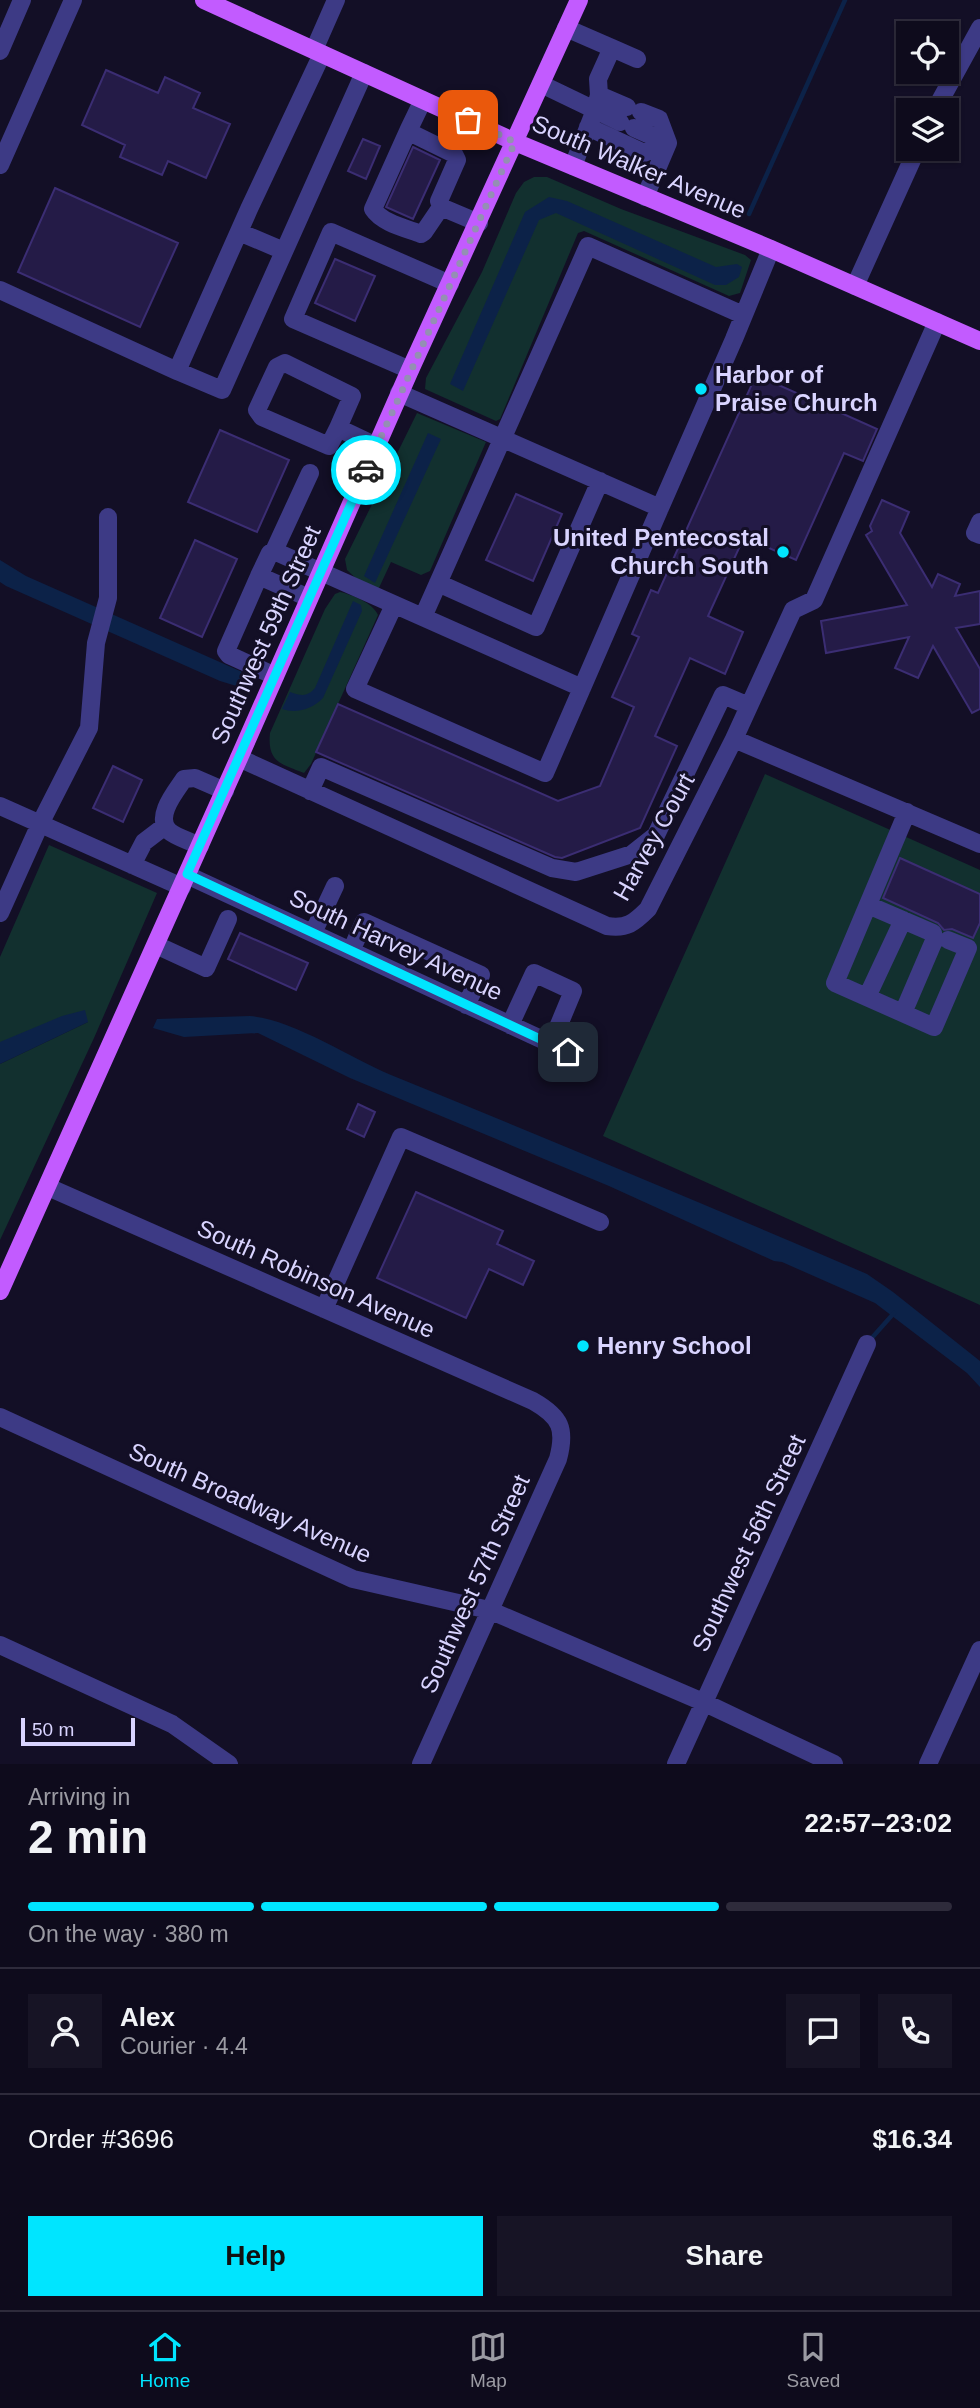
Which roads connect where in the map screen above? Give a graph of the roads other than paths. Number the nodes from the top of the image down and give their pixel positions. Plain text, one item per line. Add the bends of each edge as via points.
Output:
1 (22, 0) edge
2 (73, 0) edge
3 (204, 0) edge
4 (336, 0) edge
5 (579, 0) edge
6 (566, 28) junction
7 (980, 28) edge
8 (611, 48) junction
9 (0, 51) edge
10 (318, 52) junction
11 (637, 59) dead end
12 (364, 73) junction
13 (541, 84) junction
14 (942, 98) edge
15 (423, 100) junction
16 (597, 103) junction
17 (588, 127) junction
18 (8, 128) edge
19 (409, 129) junction
20 (515, 142) junction
21 (668, 143) junction
22 (912, 161) edge
23 (0, 165) edge
24 (572, 166) junction
25 (645, 197) junction
26 (441, 207) junction
27 (478, 223) junction
28 (239, 232) junction
29 (771, 249) junction
30 (285, 251) junction
31 (450, 285) junction
32 (855, 286) junction
33 (0, 290) edge
34 (743, 315) junction
35 (937, 322) junction
36 (980, 341) edge
37 (410, 370) junction
38 (177, 371) junction
39 (400, 393) junction
40 (338, 428) junction
41 (503, 439) junction
42 (376, 446) junction
43 (310, 473) dead end
44 (600, 481) junction
45 (660, 508) junction
46 (108, 517) dead end
47 (980, 522) edge
48 (980, 536) edge
49 (274, 551) junction
50 (321, 572) junction
51 (259, 576) junction
52 (438, 583) junction
53 (309, 598) junction
54 (394, 605) junction
55 (423, 617) junction
56 (275, 676) junction
57 (582, 688) junction
58 (749, 706) junction
59 (734, 738) junction
60 (239, 758) junction
61 (310, 790) junction
62 (225, 791) junction
63 (0, 806) edge
64 (907, 812) junction
65 (40, 824) junction
66 (165, 826) junction
67 (980, 844) edge
68 (200, 846) junction
69 (132, 865) junction
70 (185, 881) junction
71 (335, 886) dead end
72 (868, 905) junction
73 (0, 914) edge
74 (228, 919) dead end
75 (902, 920) junction
76 (313, 933) junction
77 (938, 939) junction
78 (405, 941) junction
79 (156, 945) junction
80 (351, 951) junction
81 (445, 959) junction
82 (392, 970) junction
83 (431, 988) junction
84 (867, 997) junction
85 (466, 1005) junction
86 (903, 1013) junction
87 (510, 1025) junction
88 (551, 1044) junction
89 (584, 1059) dead end
90 (48, 1187) junction
91 (600, 1222) dead end
92 (0, 1290) edge
93 (324, 1309) junction
94 (867, 1344) dead end
95 (0, 1417) edge
96 (559, 1423) joint
97 (489, 1611) junction
98 (0, 1645) edge
99 (980, 1650) edge
100 (703, 1702) junction
101 (229, 1764) edge
102 (421, 1764) edge
103 (676, 1764) edge
104 (834, 1764) edge
105 (928, 1764) edge

1 - 9 street
2 - 18 street
3 - 10 main road, South Walker Avenue
4 - 10 street
5 - 6 main road, Southwest 59th Street
6 - 8 street
6 - 13 main road, Southwest 59th Street
7 - 14 street
8 - 11 street
8 - 16 street via 598,79
10 - 12 main road, South Walker Avenue
10 - 28 street
12 - 15 main road, South Walker Avenue
12 - 30 street
13 - 16 street
13 - 20 main road, Southwest 59th Street
15 - 19 street
15 - 20 main road, South Walker Avenue
16 - 17 street
16 - 21 street via 631,117
17 - 21 street via 644,153
17 - 24 street
18 - 23 street
19 - 26 street via 457,160 439,201
19 - 26 street via 373,209 388,222 421,234
20 - 24 main road, South Walker Avenue
20 - 27 main road, Southwest 59th Street
21 - 25 street
22 - 32 street
24 - 25 main road, South Walker Avenue
25 - 29 main road, South Walker Avenue
26 - 27 street
27 - 31 main road, Southwest 59th Street
28 - 30 street
28 - 38 street
29 - 32 main road, South Walker Avenue
29 - 34 street
30 - 38 street via 222,390
31 - 37 main road, Southwest 59th Street
31 - 37 street via 331,232 293,319
32 - 35 main road, South Walker Avenue
33 - 38 street
34 - 41 street via 588,246
34 - 45 street
35 - 36 main road, South Walker Avenue
35 - 58 street via 814,600 793,610
37 - 39 main road, Southwest 59th Street
39 - 41 street
39 - 42 main road, Southwest 59th Street
40 - 40 street via 352,396 285,363 277,367 257,410 262,417 329,446
40 - 42 street
41 - 44 street
41 - 52 street
42 - 50 main road, Southwest 59th Street
43 - 49 street
44 - 45 street
44 - 52 street via 536,627
45 - 57 street
46 - 65 street via 108,598 96,643 89,728
47 - 48 street via 975,533
49 - 50 street
49 - 51 street
50 - 53 main road, Southwest 59th Street
50 - 54 street
51 - 53 street
51 - 56 street via 226,651
52 - 55 street
53 - 56 main road, Southwest 59th Street
54 - 55 street
54 - 57 street via 355,689 545,773
55 - 57 street
56 - 60 main road, Southwest 59th Street
58 - 59 street
58 - 61 street via 723,695 656,835 632,854 576,872 552,868 321,767
59 - 61 street, Harvey Court via 648,909 622,928 607,926
59 - 64 street
60 - 61 street, Harvey Court
60 - 62 main road, Southwest 59th Street
62 - 66 street via 195,778 184,779 170,799
62 - 68 main road, Southwest 59th Street
63 - 65 street, South Harvey Avenue
64 - 67 street
64 - 72 street
65 - 69 street, South Harvey Avenue
65 - 73 street
66 - 68 street
66 - 69 street via 144,842
68 - 70 main road, Southwest 59th Street
69 - 70 street, South Harvey Avenue
70 - 76 street, South Harvey Avenue
70 - 79 main road, Southwest 59th Street
71 - 76 street
72 - 75 street
72 - 84 street via 835,983
74 - 79 street via 206,968
75 - 77 street
75 - 84 street
76 - 80 street, South Harvey Avenue
77 - 86 street
77 - 86 street via 968,948 934,1027
78 - 80 street via 364,922
78 - 81 street
78 - 82 street
79 - 90 main road, Southwest 59th Street
80 - 82 street, South Harvey Avenue
81 - 83 street
81 - 85 street via 481,975
82 - 83 street, South Harvey Avenue
83 - 85 street, South Harvey Avenue
84 - 86 street
85 - 87 street, South Harvey Avenue
87 - 88 street, South Harvey Avenue
87 - 88 street via 534,973 573,991
88 - 89 street, South Harvey Avenue
90 - 92 main road, Southwest 59th Street
90 - 93 street, South Robinson Avenue
91 - 93 street via 401,1137
93 - 96 street, South Robinson Avenue via 533,1401
94 - 100 street, Southwest 56th Street
95 - 97 street, South Broadway Avenue via 353,1579
96 - 97 street, Southwest 57th Street via 562,1442 558,1459
97 - 100 street, South Broadway Avenue
97 - 102 street, Southwest 57th Street
98 - 101 street via 172,1724
99 - 105 street
100 - 103 street, Southwest 56th Street
100 - 104 street, South Broadway Avenue

